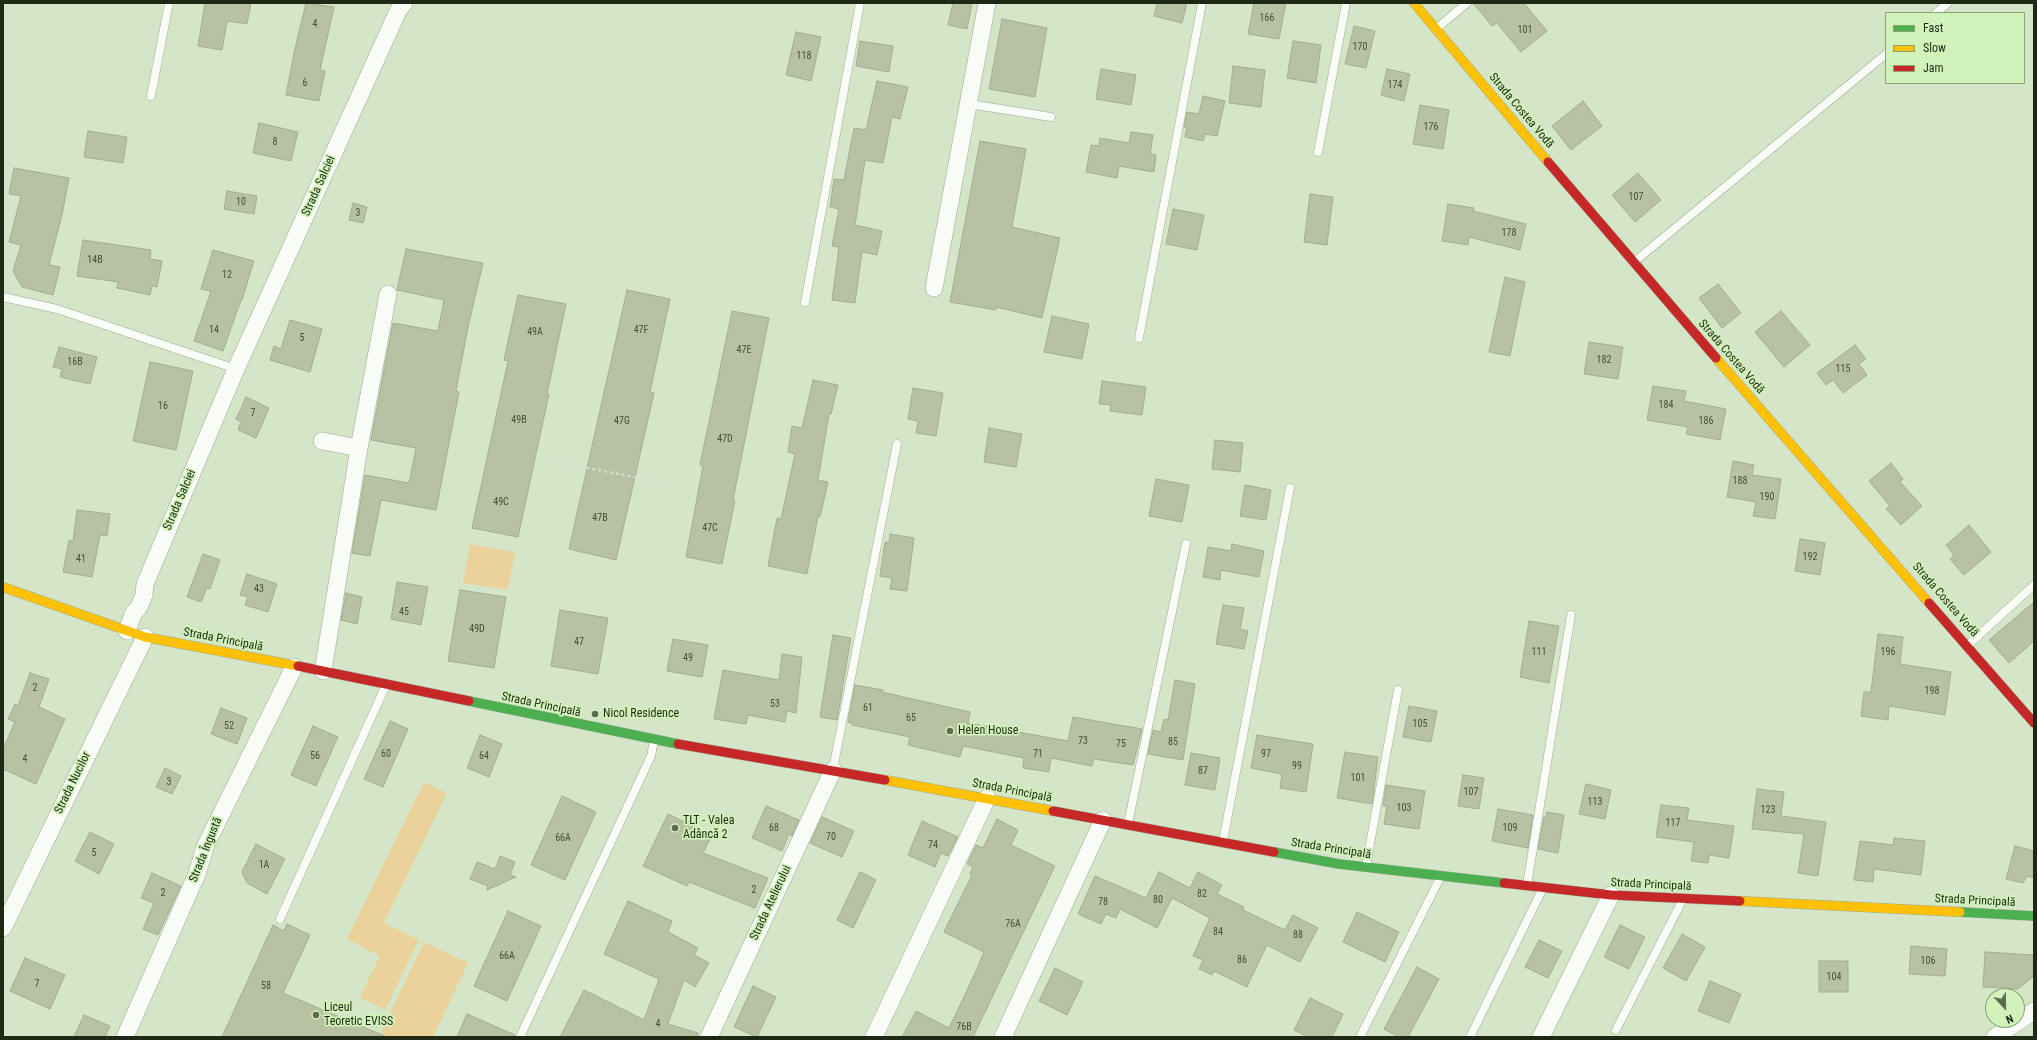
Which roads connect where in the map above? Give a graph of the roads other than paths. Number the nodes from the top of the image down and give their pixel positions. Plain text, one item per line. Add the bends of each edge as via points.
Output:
1 (169, 3) edge
2 (404, 3) edge
3 (860, 3) edge
4 (987, 3) edge
5 (1202, 3) edge
6 (1346, 3) edge
7 (1414, 3) edge
8 (1467, 3) edge
9 (1948, 3) edge
10 (1937, 12) edge
11 (1435, 29) junction
12 (1885, 55) edge
13 (151, 96) dead end
14 (969, 104) junction
15 (1051, 117) dead end
16 (1318, 152) dead end
17 (1633, 263) junction
18 (934, 288) dead end
19 (388, 294) dead end
20 (3, 297) edge
21 (805, 302) dead end
22 (1138, 338) dead end
23 (236, 369) junction
24 (322, 441) dead end
25 (897, 444) dead end
26 (359, 448) junction
27 (1290, 488) dead end
28 (1186, 544) dead end
29 (2034, 585) edge
30 (3, 587) edge
31 (1572, 615) dead end
32 (127, 631) junction
33 (145, 638) junction
34 (1968, 645) junction
35 (294, 666) junction
36 (323, 671) junction
37 (386, 685) junction
38 (1398, 690) dead end
39 (2034, 723) edge
40 (654, 740) junction
41 (833, 770) junction
42 (987, 798) junction
43 (1103, 820) junction
44 (1128, 825) junction
45 (1223, 843) junction
46 (1366, 867) junction
47 (1442, 875) junction
48 (1527, 885) junction
49 (1543, 888) junction
50 (1611, 895) junction
51 (1683, 899) junction
52 (2034, 916) edge
53 (280, 919) dead end
54 (3, 928) edge
55 (2034, 1011) edge
56 (1616, 1030) dead end
57 (125, 1037) edge
58 (520, 1037) edge
59 (708, 1037) edge
60 (874, 1037) edge
61 (1003, 1037) edge
62 (1360, 1037) edge
63 (1470, 1037) edge
64 (1541, 1037) edge
65 (1995, 1037) edge

1 - 13 lane
2 - 23 street, Strada Salciei
3 - 21 lane
4 - 14 street
5 - 22 lane
6 - 16 lane
7 - 11 street, Strada Costea Vodă
8 - 11 lane
9 - 10 lane
11 - 17 street, Strada Costea Vodă
12 - 17 lane
14 - 15 lane
14 - 18 street
17 - 34 street, Strada Costea Vodă
19 - 26 street
20 - 23 lane via 57,309
23 - 32 street, Strada Salciei
24 - 26 street
25 - 41 lane
26 - 36 street
27 - 45 lane
28 - 44 lane
29 - 34 lane
30 - 32 street, Strada Principală
31 - 48 lane
32 - 33 street, Strada Principală
33 - 35 street, Strada Principală
33 - 54 street, Strada Nucilor
34 - 39 street, Strada Costea Vodă
35 - 36 street, Strada Principală
35 - 57 street, Strada Îngustă via 205,847 197,874
36 - 37 street, Strada Principală
37 - 40 street, Strada Principală
37 - 53 lane
38 - 46 lane
40 - 41 street, Strada Principală
40 - 58 lane via 651,756
41 - 42 street, Strada Principală
41 - 59 street, Strada Atelierului
42 - 43 street, Strada Principală
42 - 60 street
43 - 44 street, Strada Principală
43 - 61 street
44 - 45 street, Strada Principală
45 - 46 street, Strada Principală
46 - 47 street, Strada Principală
47 - 48 street, Strada Principală
47 - 62 lane
48 - 49 street, Strada Principală
49 - 50 street, Strada Principală
49 - 63 lane
50 - 51 street, Strada Principală
50 - 64 street
51 - 52 street, Strada Principală
51 - 56 lane
55 - 65 street

